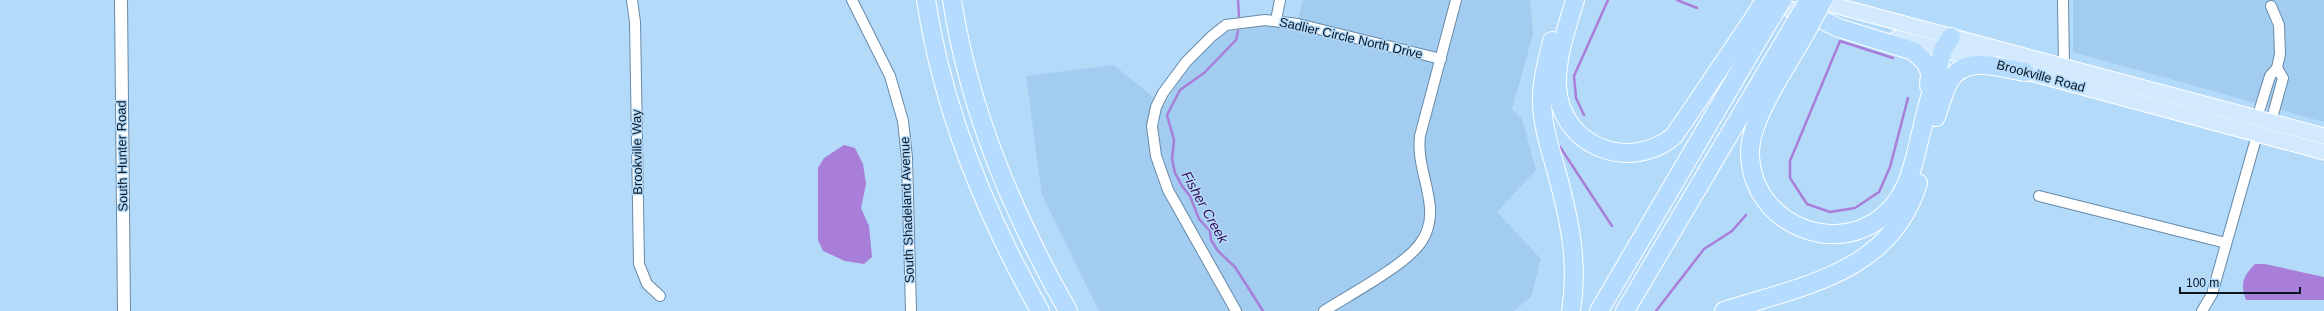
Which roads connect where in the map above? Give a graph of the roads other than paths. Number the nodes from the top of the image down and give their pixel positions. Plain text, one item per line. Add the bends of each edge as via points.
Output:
1 (121, 0) edge
2 (632, 0) edge
3 (852, 0) edge
4 (926, 0) edge
5 (952, 0) edge
6 (1280, 0) edge
7 (1456, 0) edge
8 (1563, 0) edge
9 (1575, 0) edge
10 (1583, 0) edge
11 (1757, 0) edge
12 (1765, 0) edge
13 (1782, 0) edge
14 (1823, 0) edge
15 (2063, 0) edge
16 (1812, 5) edge
17 (2271, 6) dead end
18 (1276, 20) junction
19 (1761, 21) junction
20 (1798, 32) junction
21 (1948, 46) junction
22 (1441, 59) junction
23 (2064, 66) junction
24 (1559, 67) junction
25 (2277, 68) junction
26 (2025, 72) junction
27 (1932, 111) junction
28 (2262, 123) junction
29 (2324, 136) edge
30 (2324, 152) edge
31 (2039, 196) dead end
32 (2226, 243) junction
33 (660, 296) dead end
34 (124, 311) edge
35 (911, 311) edge
36 (1040, 311) edge
37 (1068, 311) edge
38 (1236, 311) edge
39 (1324, 311) edge
40 (1571, 311) edge
41 (1599, 311) edge
42 (1625, 311) edge
43 (1724, 311) edge
44 (2202, 311) edge

1 - 34 street, South Hunter Road
2 - 33 street, Brookville Way via 635,22 639,264 647,284
3 - 35 street, South Shadeland Avenue via 885,64 903,121 907,158
4 - 36 highway via 944,82 963,147 1000,235
5 - 37 highway via 972,92 1001,176 1030,242
6 - 18 street
7 - 22 street
8 - 40 highway via 1545,69 1542,104 1544,123 1567,212 1573,248 1574,281
9 - 24 highway
10 - 24 highway via 1572,37
11 - 16 main road, Brookville Road
12 - 19 highway, bridge
13 - 19 highway, bridge
14 - 20 highway, bridge
15 - 23 street
16 - 20 highway, bridge
16 - 21 main road, Brookville Road
16 - 27 highway via 1839,28 1902,46 1918,54 1930,73
17 - 25 street via 2279,25 2280,54
18 - 22 street, Sadlier Circle North Drive
18 - 38 street, Sadlier Circle North Drive via 1232,23 1214,34 1186,62 1163,93 1156,107 1152,130 1157,163 1166,185
19 - 24 highway via 1679,131 1661,146 1644,152 1625,154 1607,150 1590,143 1577,132 1567,119 1561,103 1557,87
19 - 41 highway
20 - 27 highway via 1761,112 1750,148 1752,170 1762,195 1774,210 1795,226 1824,234 1843,234 1863,228 1880,218 1895,203 1907,183
20 - 42 highway
21 - 23 main road, Brookville Road
21 - 26 main road, Brookville Road
21 - 27 highway
22 - 39 street via 1419,142 1430,207 1428,228 1421,244 1408,256
23 - 28 main road, Brookville Road
25 - 28 street via 2270,76
25 - 28 street via 2283,78
26 - 27 highway via 1980,65 1965,67 1949,82
26 - 28 main road, Brookville Road
27 - 43 highway via 1915,192 1901,220 1878,248 1859,263 1838,274
28 - 29 main road, Brookville Road
28 - 30 main road, Brookville Road
28 - 32 street
31 - 32 street
32 - 44 street via 2212,294

